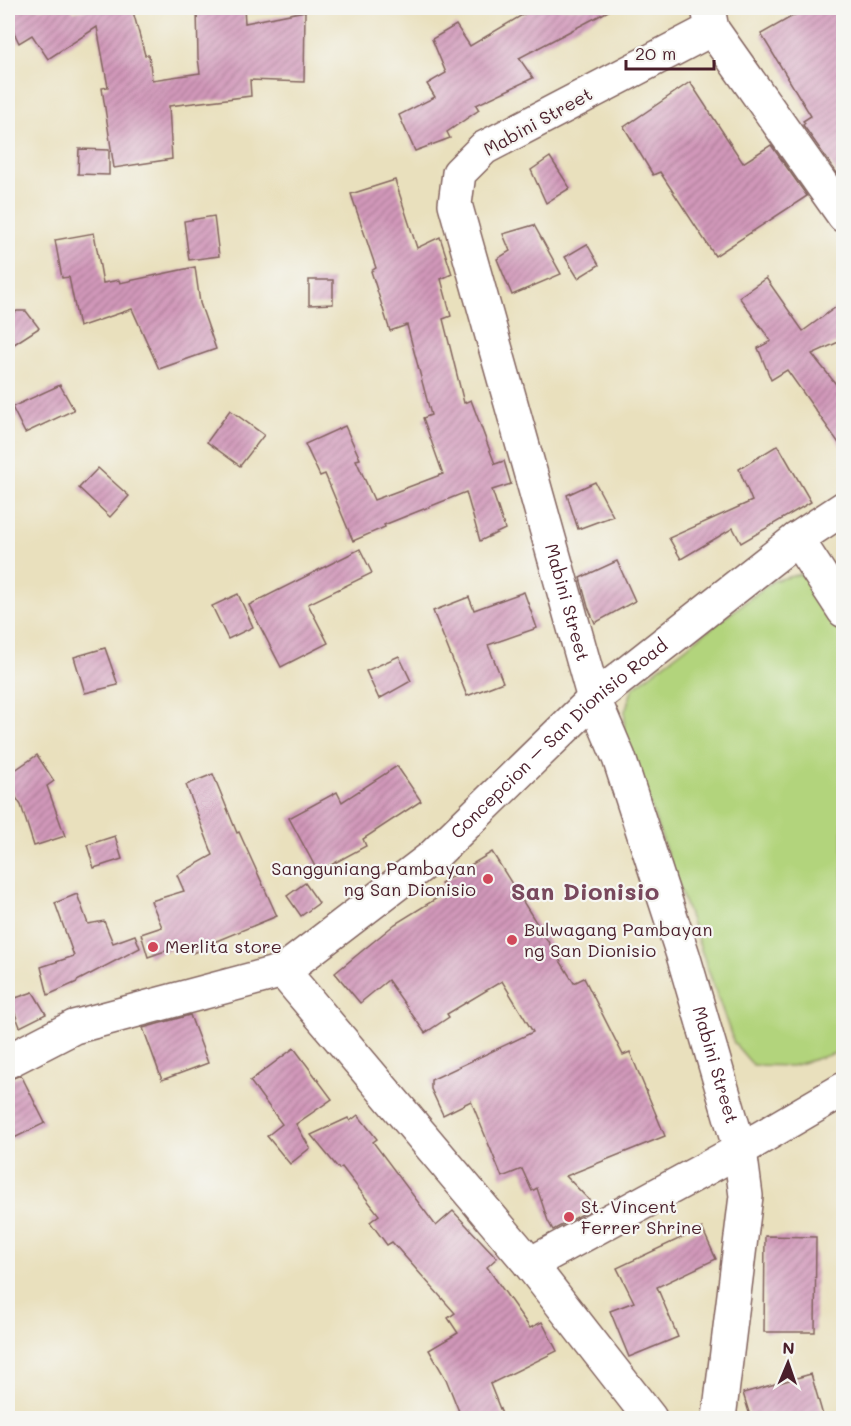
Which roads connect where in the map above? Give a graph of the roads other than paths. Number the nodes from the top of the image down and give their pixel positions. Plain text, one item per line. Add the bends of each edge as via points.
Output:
1 (710, 18) edge
2 (843, 216) edge
3 (843, 508) edge
4 (797, 539) junction
5 (843, 611) edge
6 (594, 699) junction
7 (283, 971) junction
8 (8, 1061) edge
9 (843, 1089) edge
10 (740, 1150) junction
11 (530, 1264) junction
12 (650, 1419) edge
13 (719, 1419) edge

1 - 2 street
1 - 6 street, Mabini Street via 484,148 459,173 455,204
3 - 4 street, Concepcion – San Dionisio Road
4 - 5 street
4 - 6 street, Concepcion – San Dionisio Road
6 - 7 street, Concepcion – San Dionisio Road via 432,856
6 - 10 street, Mabini Street via 619,758 683,955
7 - 8 street, Concepcion – San Dionisio Road via 74,1027
7 - 11 street
9 - 10 street
10 - 11 street
10 - 13 street, Mabini Street via 746,1196
11 - 12 street

